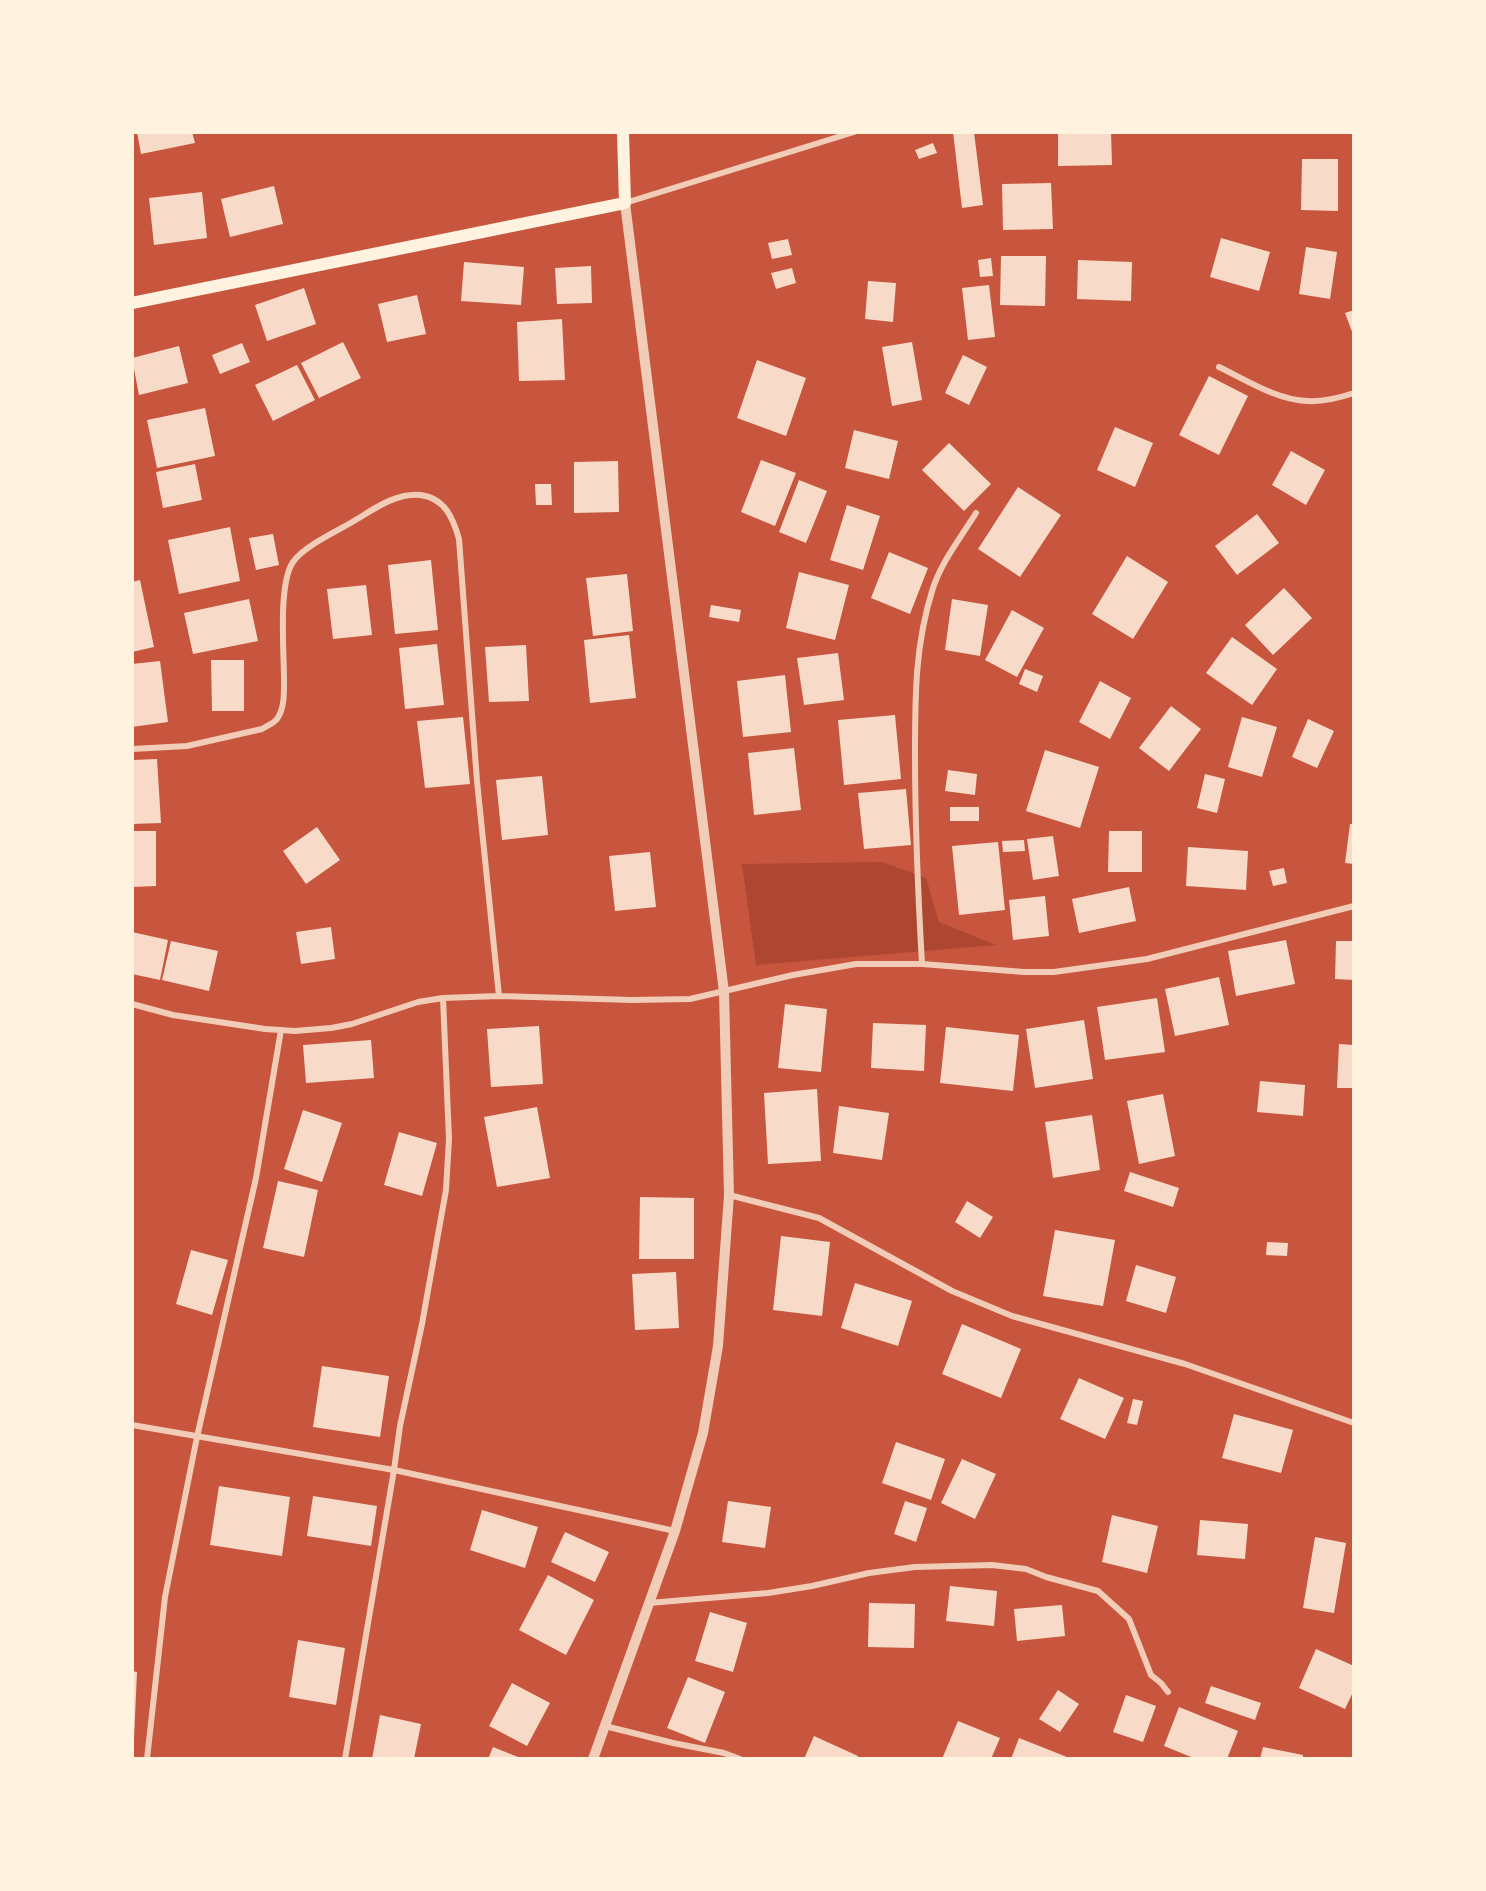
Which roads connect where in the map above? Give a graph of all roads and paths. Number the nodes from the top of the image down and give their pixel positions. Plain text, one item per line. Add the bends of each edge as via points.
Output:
1 (623, 132) edge
2 (854, 132) edge
3 (626, 202) junction
4 (132, 303) edge
5 (1219, 367) dead end
6 (1354, 393) edge
7 (976, 513) dead end
8 (132, 749) edge
9 (1354, 906) edge
10 (922, 964) junction
11 (724, 992) junction
12 (499, 996) junction
13 (443, 998) junction
14 (132, 1004) edge
15 (281, 1030) junction
16 (729, 1195) junction
17 (1354, 1423) edge
18 (132, 1425) edge
19 (197, 1437) junction
20 (394, 1470) junction
21 (675, 1532) junction
22 (649, 1603) junction
23 (1168, 1692) dead end
24 (605, 1726) junction
25 (147, 1759) edge
26 (345, 1759) edge
27 (593, 1759) edge
28 (740, 1759) edge

1 - 3 main road
2 - 3 street
3 - 4 main road
3 - 11 street
5 - 6 street via 1277,394 1307,401
7 - 10 street via 933,587 919,645 915,682 915,824
8 - 12 street via 187,746 262,729 271,723 277,718 284,694 284,602 287,575 294,560 386,501 412,495 438,500 455,524 459,539 477,781
9 - 10 street via 1147,959 1066,970 1024,972
10 - 11 street via 856,964
11 - 12 street via 690,999
11 - 16 street
12 - 13 street
13 - 15 street via 330,1028
13 - 20 street via 449,1139 446,1190
14 - 15 street via 173,1015
15 - 19 street via 256,1178
16 - 17 street via 819,1218 952,1291 1012,1316 1185,1364
16 - 21 street via 718,1346 703,1433
18 - 19 street
19 - 20 street
19 - 25 street via 165,1597
20 - 21 street
20 - 26 street
21 - 22 street
22 - 23 street via 768,1593 915,1567 992,1565 1026,1569 1098,1591 1129,1619 1151,1676
22 - 24 street
24 - 27 street
24 - 28 street

